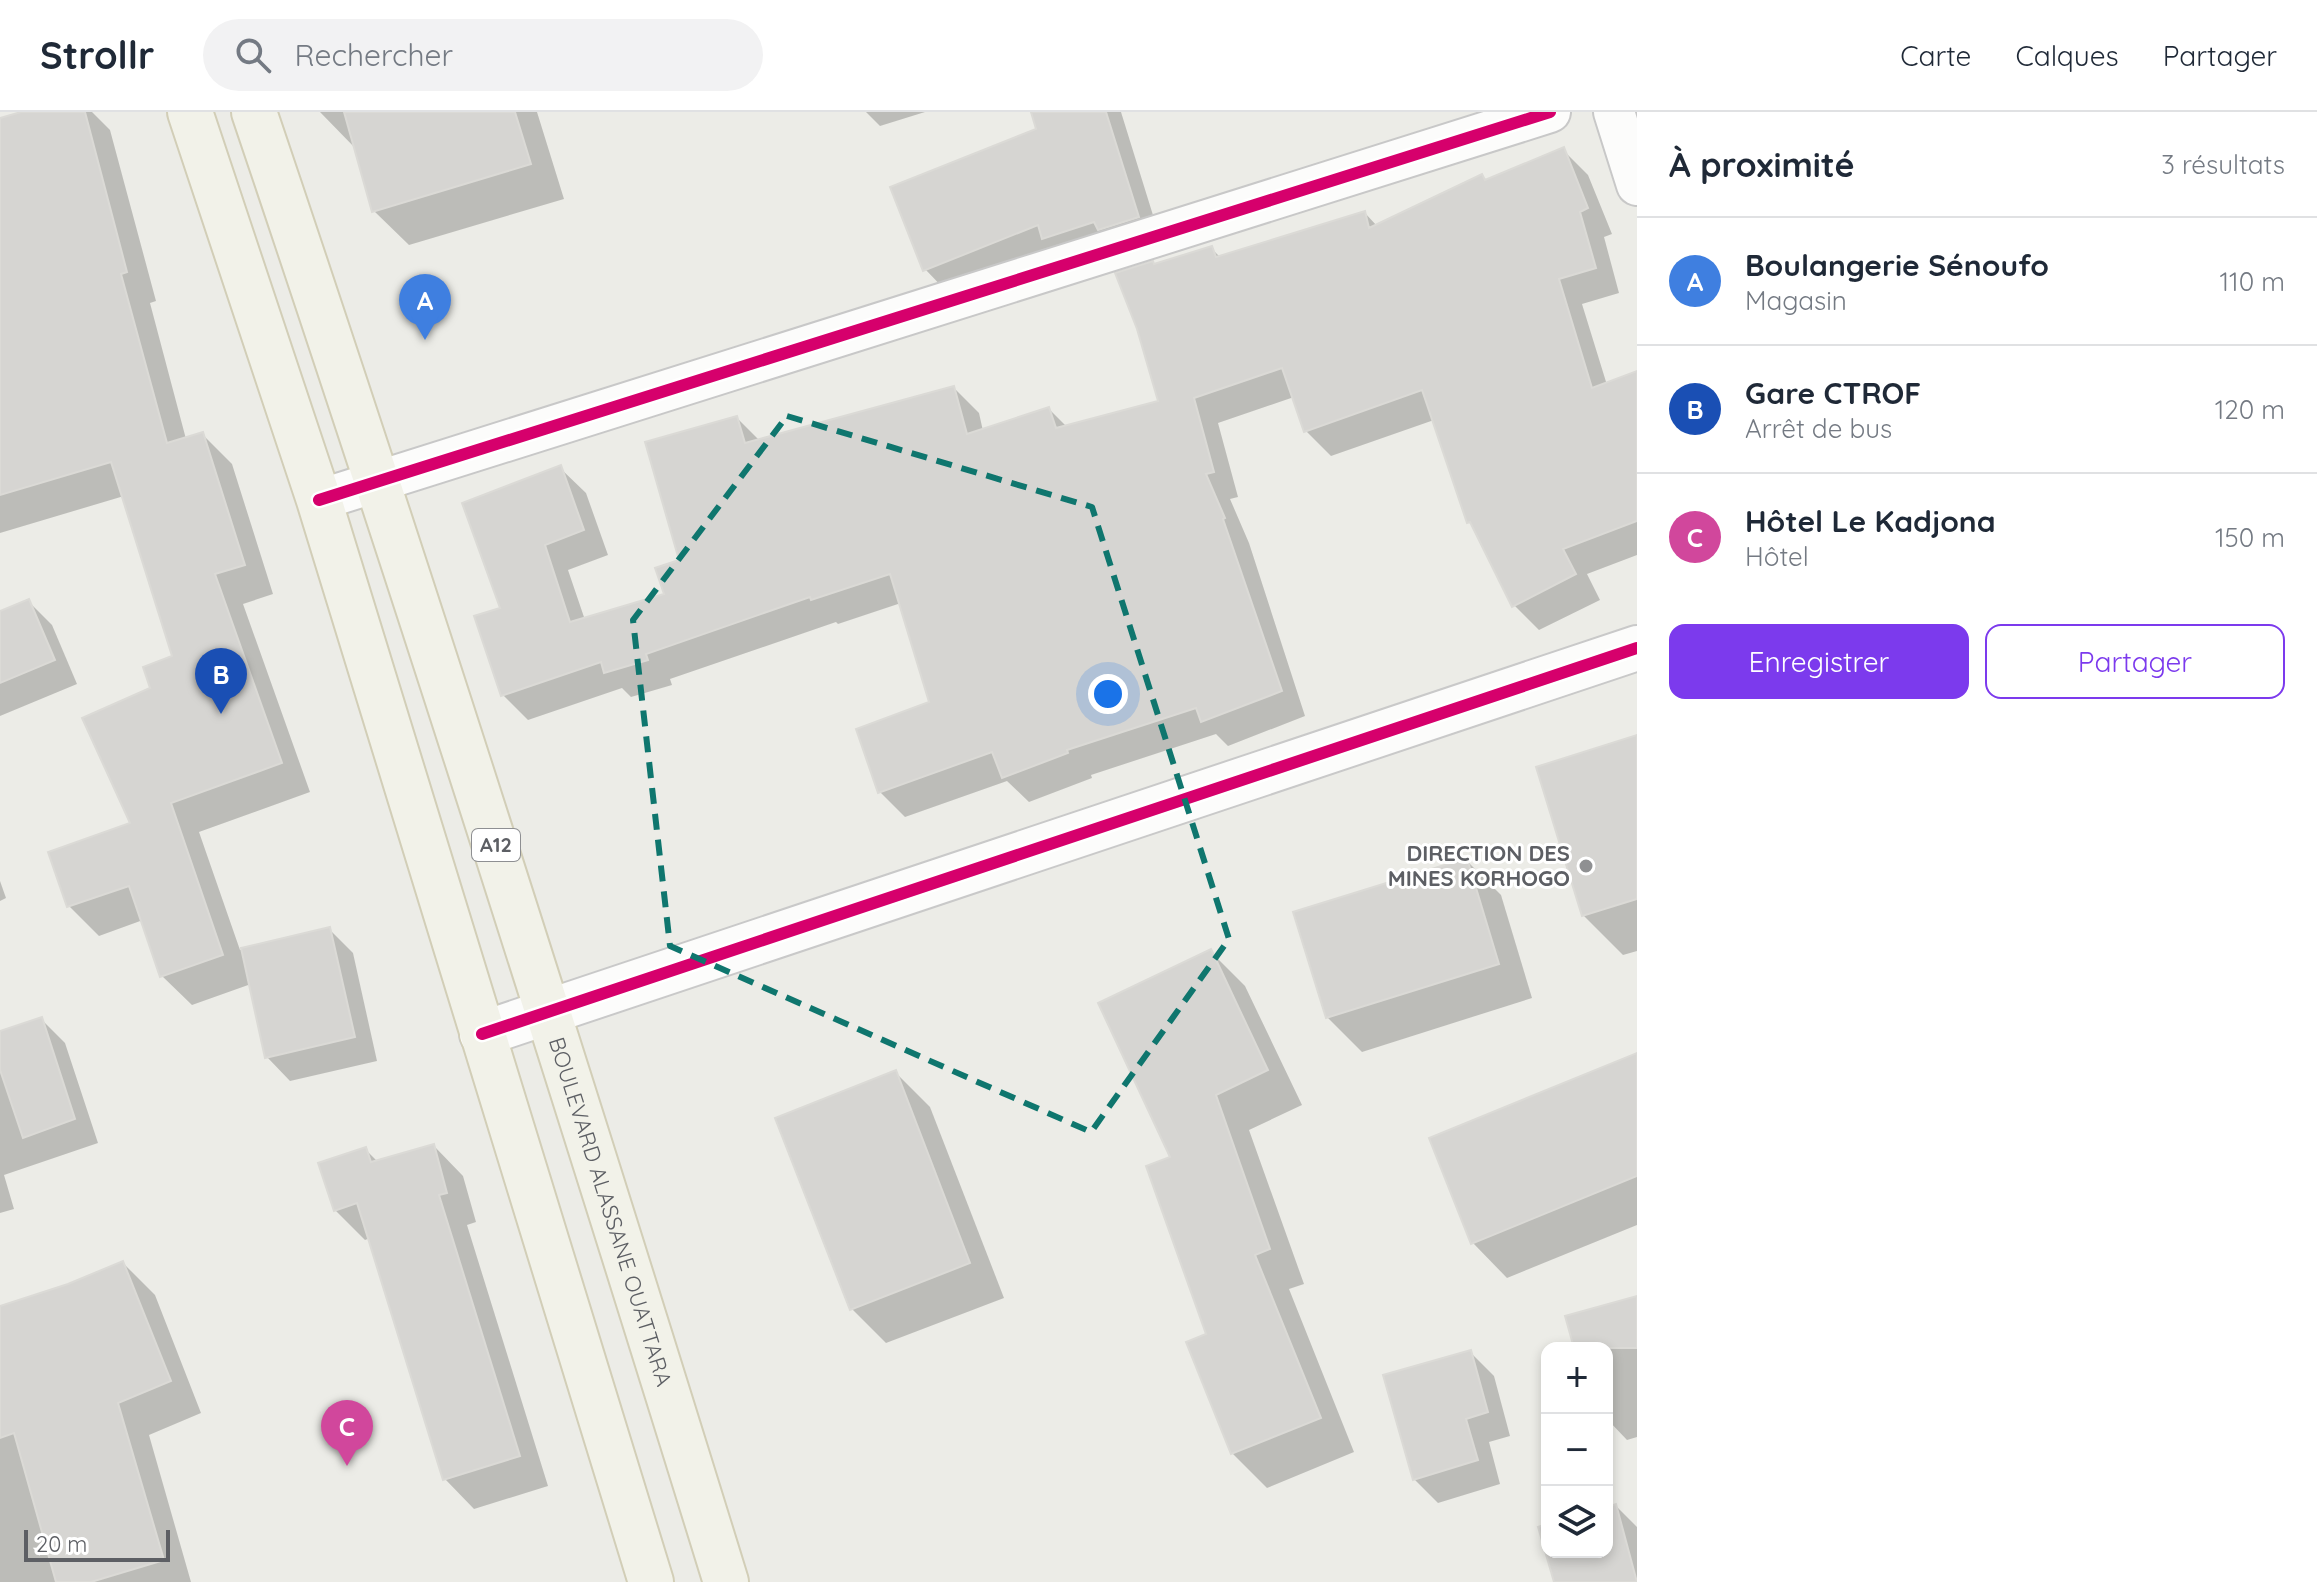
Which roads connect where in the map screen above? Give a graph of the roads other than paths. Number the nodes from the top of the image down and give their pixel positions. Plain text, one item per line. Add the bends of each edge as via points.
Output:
1 (190, 112) edge
2 (254, 112) edge
3 (1550, 112) edge
4 (1614, 112) edge
5 (1637, 185) edge
6 (379, 481) junction
7 (319, 500) junction
8 (1637, 648) edge
9 (550, 1012) junction
10 (482, 1034) junction
11 (651, 1582) edge
12 (726, 1582) edge

1 - 7 main road
2 - 6 main road, BOULEVARD ALASSANE OUATTARA / A12
3 - 6 street
4 - 5 street
6 - 7 street
6 - 9 main road, BOULEVARD ALASSANE OUATTARA / A12
7 - 10 main road
8 - 9 street
9 - 10 street
9 - 12 main road, BOULEVARD ALASSANE OUATTARA / A12
10 - 11 main road

